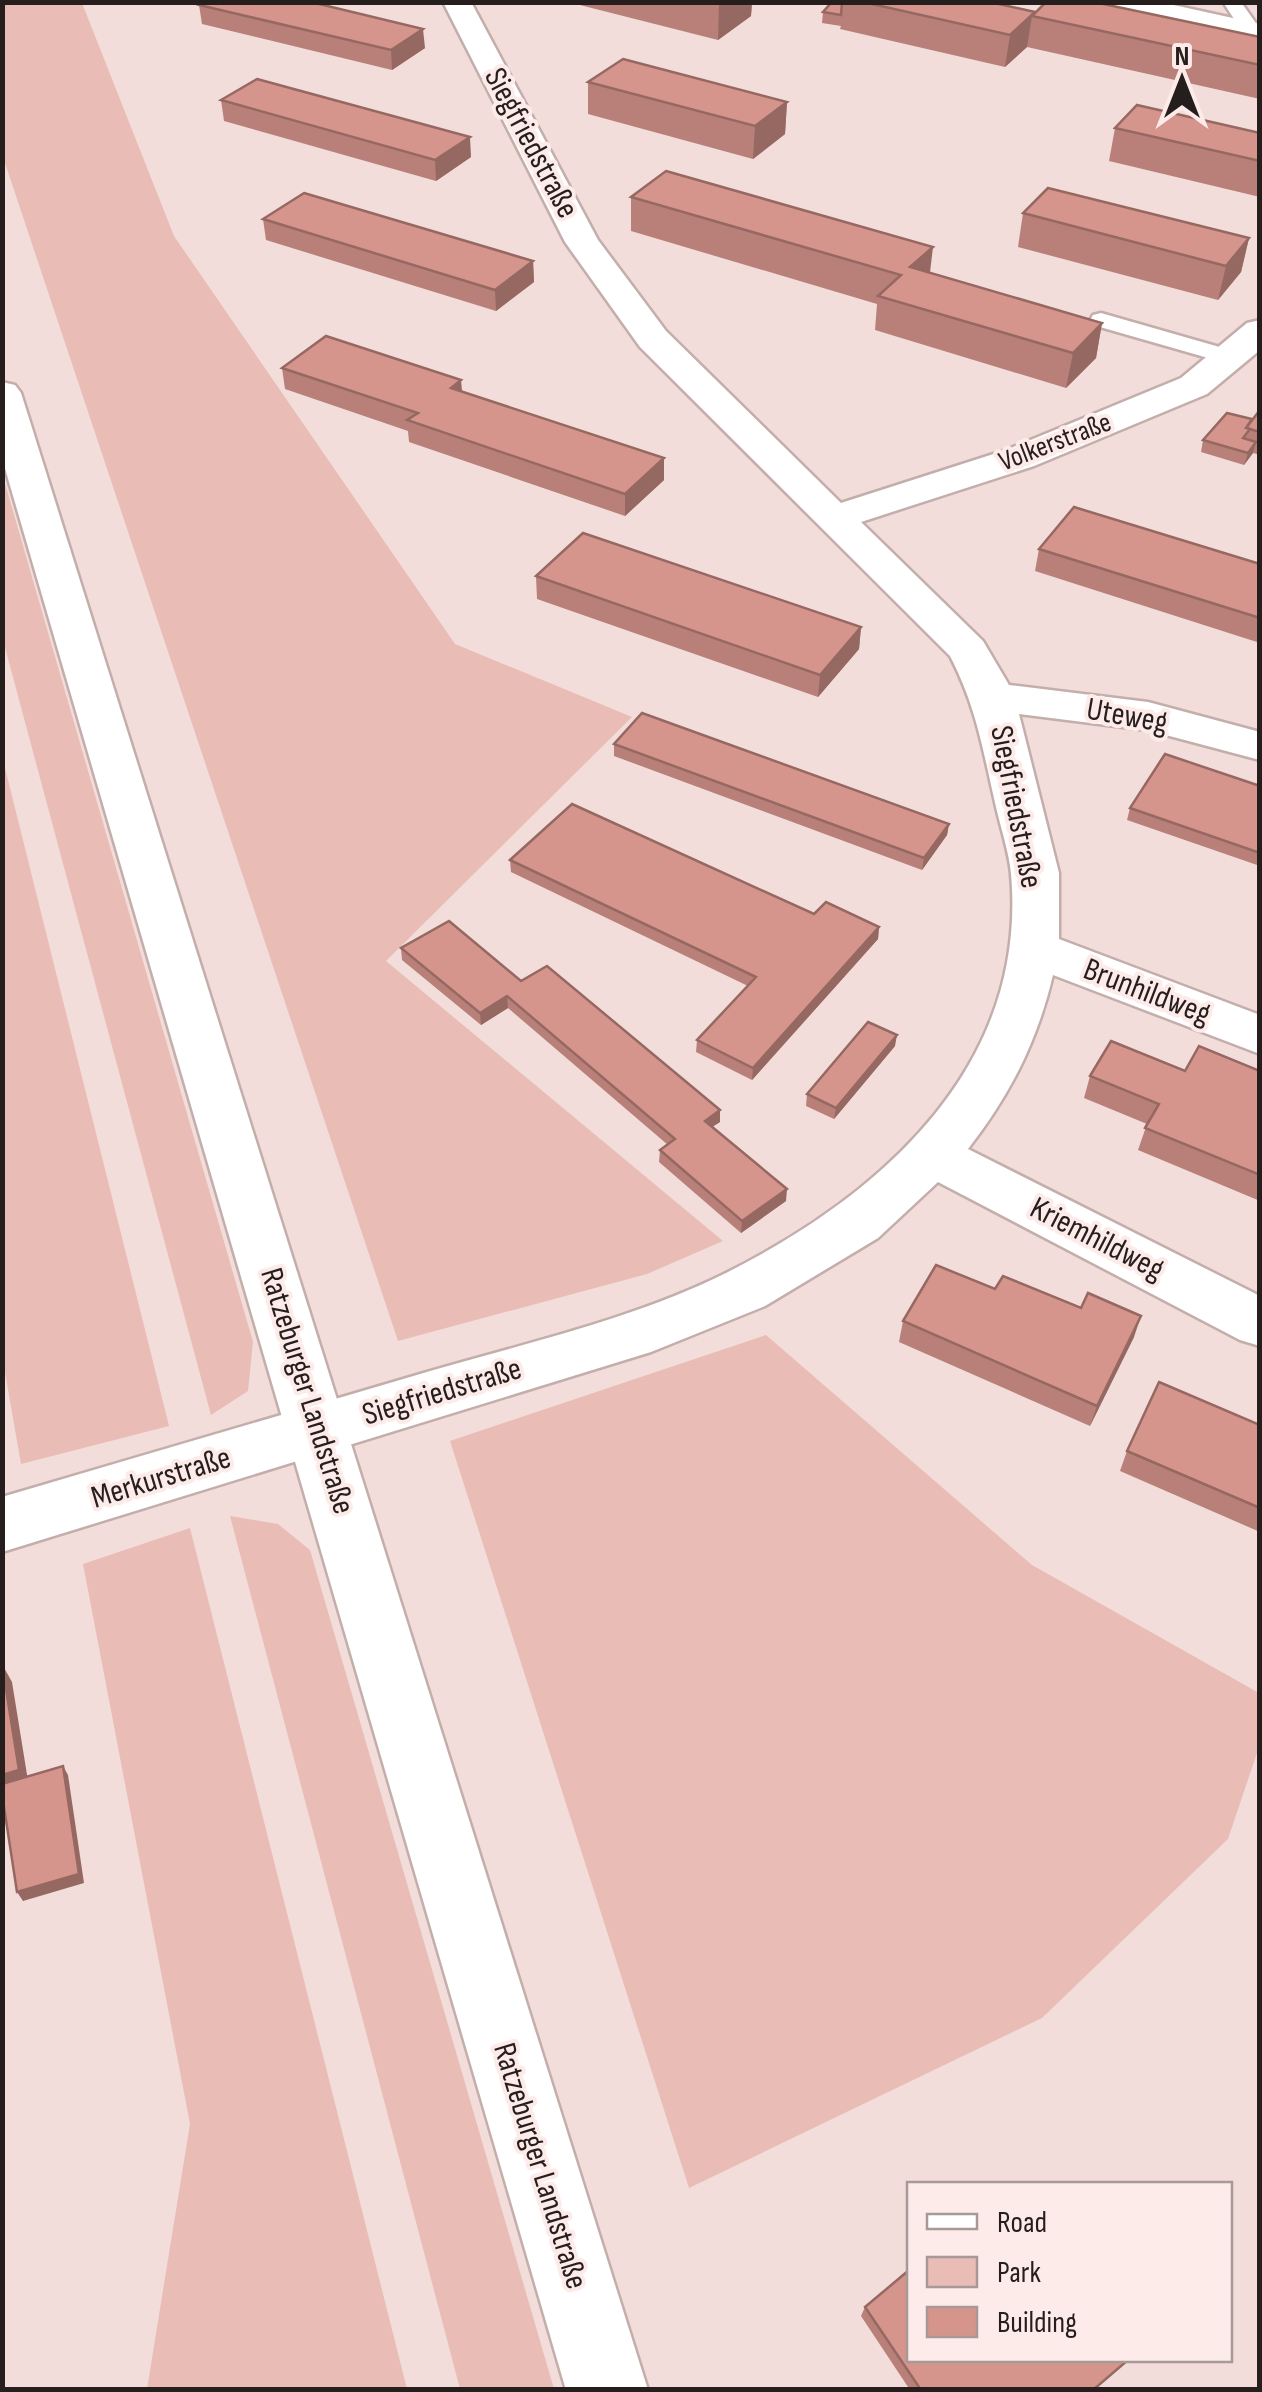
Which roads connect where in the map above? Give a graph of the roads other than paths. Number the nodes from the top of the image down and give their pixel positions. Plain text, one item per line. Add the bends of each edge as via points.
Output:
1 (457, 2) edge
2 (1118, 2) edge
3 (1232, 2) edge
4 (1256, 32) edge
5 (1100, 320) edge
6 (1260, 332) edge
7 (1229, 357) junction
8 (2, 393) edge
9 (834, 518) junction
10 (993, 697) junction
11 (1260, 746) edge
12 (1034, 949) junction
13 (1260, 1035) edge
14 (934, 1155) junction
15 (1260, 1323) edge
16 (319, 1430) junction
17 (2, 1525) edge
18 (607, 2390) edge

1 - 9 street, Siegfriedstraße via 582,242 652,339
2 - 4 street
3 - 4 lane
5 - 7 lane
6 - 7 street, Volkerstraße
7 - 9 street, Volkerstraße via 1194,386 1020,458
8 - 16 street, Ratzeburger Landstraße
9 - 10 street, Siegfriedstraße via 968,650
10 - 11 street, Uteweg via 1148,716
10 - 12 street, Siegfriedstraße via 1035,873
12 - 13 street, Brunhildweg
12 - 14 street, Siegfriedstraße via 1015,1025 984,1091
14 - 15 street, Kriemhildweg
14 - 16 street, Siegfriedstraße via 858,1223 746,1290 630,1334
16 - 17 street, Merkurstraße
16 - 18 street, Ratzeburger Landstraße

